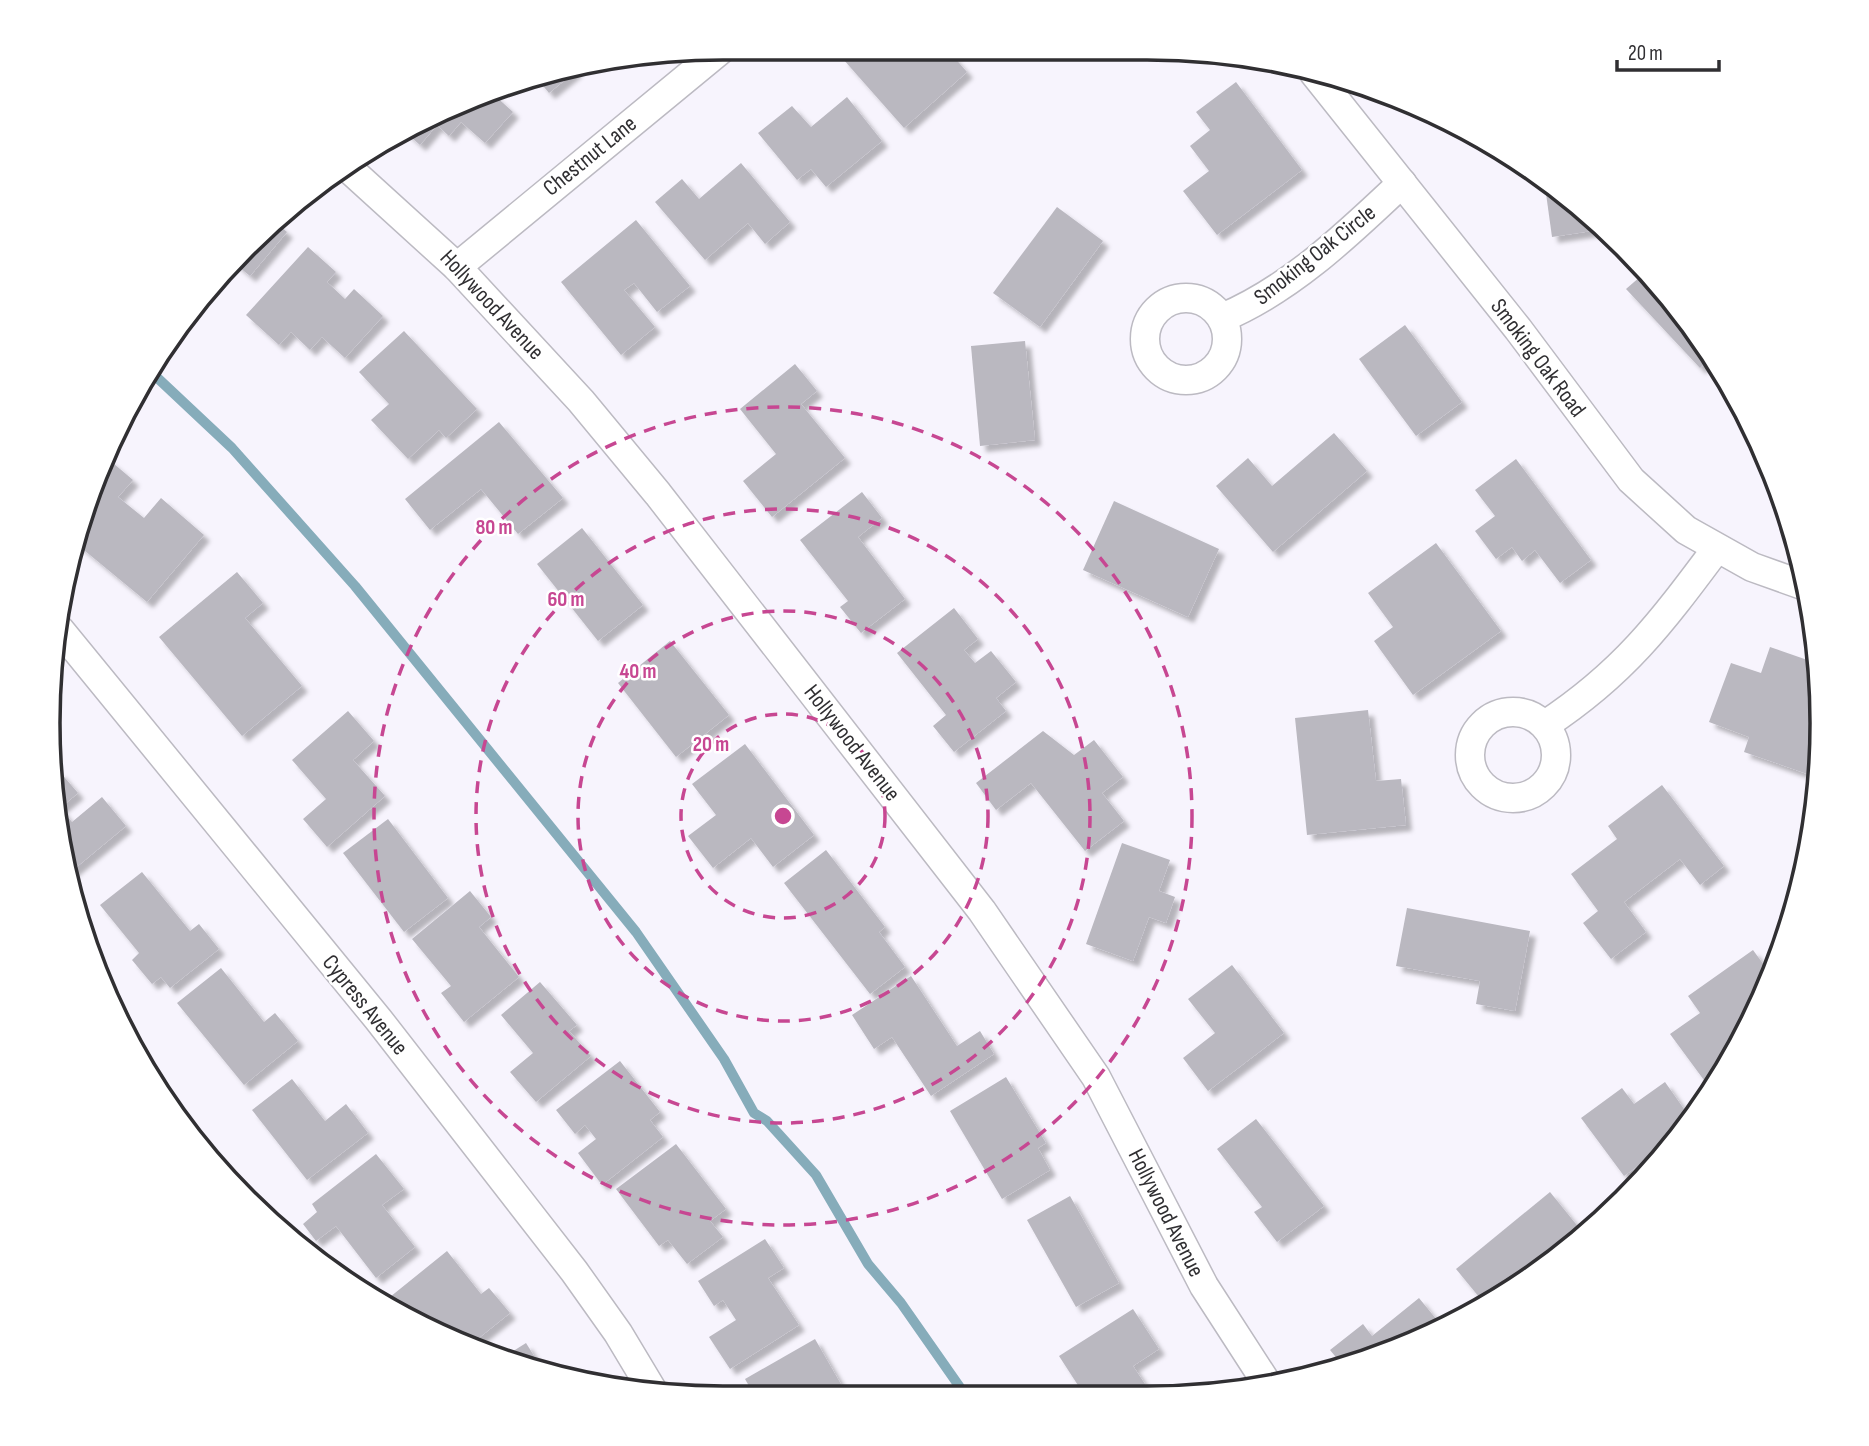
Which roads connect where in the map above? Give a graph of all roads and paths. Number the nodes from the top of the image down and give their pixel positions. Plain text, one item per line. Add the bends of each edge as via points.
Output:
1 (708, 60) edge
2 (1322, 83) edge
3 (353, 172) edge
4 (1402, 183) junction
5 (457, 267) junction
6 (1222, 318) dead end
7 (1717, 548) junction
8 (1794, 582) edge
9 (65, 636) edge
10 (1545, 725) dead end
11 (1262, 1376) edge
12 (647, 1382) edge

1 - 5 street, Chestnut Lane
2 - 4 street, Smoking Oak Road
3 - 5 street, Hollywood Avenue
4 - 6 street, Smoking Oak Circle via 1297,274 1252,305
4 - 7 street, Smoking Oak Road via 1631,480 1686,530
5 - 11 street, Hollywood Avenue via 581,401 649,484 982,911 1096,1077 1204,1286
7 - 8 street, Smoking Oak Road
7 - 10 street via 1615,673
9 - 12 street, Cypress Avenue via 403,1052 574,1271

